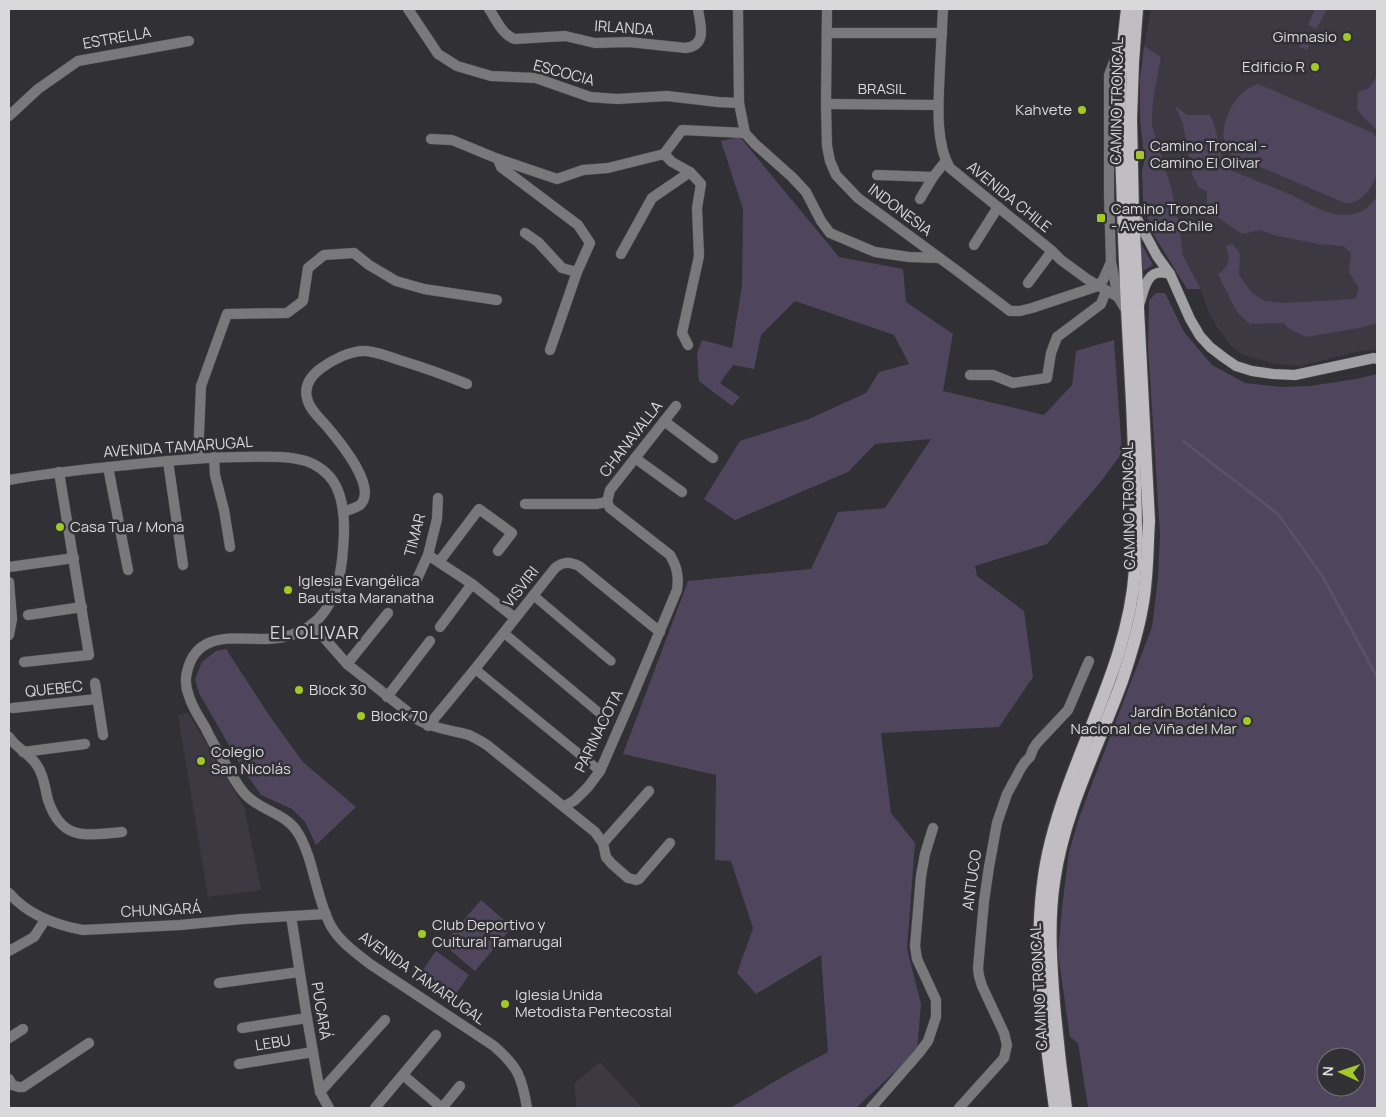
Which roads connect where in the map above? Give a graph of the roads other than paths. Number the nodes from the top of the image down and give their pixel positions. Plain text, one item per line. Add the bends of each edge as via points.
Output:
1 (408, 9) edge
2 (488, 9) edge
3 (698, 9) edge
4 (738, 9) edge
5 (827, 9) edge
6 (943, 9) edge
7 (1127, 9) edge
8 (1137, 9) edge
9 (827, 33) junction
10 (942, 33) junction
11 (1124, 39) junction
12 (189, 41) dead end
13 (739, 104) junction
14 (826, 104) junction
15 (938, 105) junction
16 (9, 116) edge
17 (745, 133) junction
18 (431, 139) dead end
19 (664, 154) junction
20 (498, 159) junction
21 (946, 162) junction
22 (690, 172) junction
23 (877, 176) dead end
24 (933, 177) junction
25 (920, 199) dead end
26 (998, 207) junction
27 (1133, 212) junction
28 (525, 233) dead end
29 (974, 245) dead end
30 (1052, 251) junction
31 (621, 254) dead end
32 (940, 258) junction
33 (1111, 262) junction
34 (577, 272) junction
35 (1170, 274) junction
36 (1028, 284) dead end
37 (1102, 288) junction
38 (1118, 297) junction
39 (497, 300) dead end
40 (1133, 309) junction
41 (688, 345) dead end
42 (550, 350) dead end
43 (1377, 359) edge
44 (970, 375) dead end
45 (468, 384) dead end
46 (676, 406) dead end
47 (664, 420) junction
48 (214, 457) junction
49 (198, 458) junction
50 (635, 458) junction
51 (714, 458) dead end
52 (168, 461) junction
53 (108, 467) junction
54 (59, 472) junction
55 (9, 480) edge
56 (682, 492) dead end
57 (438, 498) dead end
58 (607, 502) junction
59 (525, 504) dead end
60 (343, 512) junction
61 (230, 548) dead end
62 (498, 551) dead end
63 (428, 555) junction
64 (74, 558) junction
65 (439, 562) junction
66 (183, 565) dead end
67 (9, 567) edge
68 (128, 570) dead end
69 (416, 579) dead end
70 (9, 582) edge
71 (472, 584) junction
72 (533, 595) junction
73 (10, 598) edge
74 (82, 607) junction
75 (388, 613) dead end
76 (28, 615) dead end
77 (516, 618) junction
78 (312, 624) junction
79 (440, 627) dead end
80 (660, 632) junction
81 (504, 633) junction
82 (9, 636) edge
83 (430, 641) dead end
84 (611, 661) dead end
85 (1089, 661) dead end
86 (24, 662) dead end
87 (346, 664) junction
88 (475, 669) junction
89 (95, 683) dead end
90 (387, 697) junction
91 (97, 699) junction
92 (13, 708) dead end
93 (603, 716) dead end
94 (428, 726) junction
95 (103, 735) dead end
96 (9, 737) edge
97 (85, 744) dead end
98 (23, 752) junction
99 (600, 771) junction
100 (649, 791) dead end
101 (565, 806) junction
102 (933, 828) dead end
103 (122, 832) dead end
104 (603, 842) junction
105 (670, 843) dead end
106 (9, 893) edge
107 (326, 914) junction
108 (291, 916) junction
109 (45, 920) junction
110 (9, 950) edge
111 (299, 972) junction
112 (219, 983) dead end
113 (307, 1018) junction
114 (385, 1020) dead end
115 (242, 1028) dead end
116 (23, 1029) dead end
117 (436, 1035) dead end
118 (9, 1038) edge
119 (89, 1043) dead end
120 (313, 1052) junction
121 (239, 1064) dead end
122 (403, 1075) junction
123 (12, 1083) edge
124 (460, 1086) dead end
125 (320, 1092) junction
126 (329, 1108) edge
127 (374, 1108) edge
128 (442, 1108) edge
129 (527, 1108) edge
130 (871, 1108) edge
131 (959, 1108) edge
132 (1055, 1108) edge
133 (1066, 1108) edge

1 - 13 street, ESCOCIA via 438,54 457,66 492,76 536,78 590,97 667,96
2 - 3 street, IRLANDA via 511,38 565,36 595,43 629,42 686,48 698,44 701,35
4 - 13 street
5 - 9 street, INDONESIA
6 - 10 street, AVENIDA CHILE
7 - 11 main road, CAMINO TRONCAL
8 - 27 main road, CAMINO TRONCAL via 1131,119
9 - 10 street
9 - 14 street, INDONESIA
10 - 15 street, AVENIDA CHILE
11 - 33 street, CAMINO TRONCAL via 1109,75
11 - 40 main road, CAMINO TRONCAL via 1120,90 1123,229
12 - 16 street, ESTRELLA via 78,60 38,89
13 - 17 street
14 - 15 street, BRASIL
14 - 32 street, INDONESIA via 827,146 836,175 858,198
15 - 21 street, AVENIDA CHILE
17 - 19 street via 682,130
17 - 32 street via 806,192 830,233 875,252
18 - 20 street via 452,140
19 - 20 street via 608,168 583,170 557,179
19 - 22 street
20 - 34 street via 501,167 578,225 590,243
21 - 24 street
21 - 26 street, AVENIDA CHILE via 962,180
22 - 31 street via 652,198
22 - 41 street via 701,184 697,208 699,256 682,333
23 - 24 street
24 - 25 street
26 - 29 street
26 - 30 street, AVENIDA CHILE
27 - 35 main road
27 - 40 main road, CAMINO TRONCAL
28 - 34 street via 562,268
30 - 36 street
30 - 37 street, AVENIDA CHILE
32 - 37 street, INDONESIA via 1010,311
33 - 37 street, CAMINO TRONCAL
33 - 38 street, CAMINO TRONCAL
34 - 42 street
35 - 40 main road via 1158,272 1152,276
35 - 43 main road via 1200,336 1236,366 1266,373 1296,374
37 - 38 street, AVENIDA CHILE
37 - 44 street, CAMINO TRONCAL via 1101,304 1057,337 1047,378 1013,383 993,375
38 - 40 street
39 - 49 street via 424,289 396,281 354,253 324,255 308,268 303,301 287,313 227,314 201,386
40 - 132 main road, CAMINO TRONCAL via 1136,535 1131,604 1113,670 1050,842 1039,924 1045,1034
40 - 133 main road, CAMINO TRONCAL via 1148,521 1147,571 1143,607 1133,646 1072,808 1054,882 1051,969
45 - 60 street via 366,351 338,359 315,373 306,390 306,398 346,450 363,480 364,499 360,505
46 - 47 street, CHANAVALLA
47 - 50 street, CHANAVALLA
47 - 51 street
48 - 49 street, AVENIDA TAMARUGAL
48 - 60 street, AVENIDA TAMARUGAL via 276,457 311,463 333,482
48 - 61 street
49 - 52 street, AVENIDA TAMARUGAL
50 - 56 street
50 - 58 street, CHANAVALLA via 610,490
52 - 53 street, AVENIDA TAMARUGAL
52 - 66 street
53 - 54 street, AVENIDA TAMARUGAL
53 - 68 street
54 - 55 street, AVENIDA TAMARUGAL
54 - 64 street
57 - 63 street, TIMAR via 437,519
58 - 59 street
58 - 80 street, PARINACOTA via 610,508 670,555 676,564 677,590
60 - 78 street, AVENIDA TAMARUGAL via 342,571 331,603
62 - 65 street via 512,533 479,509
63 - 65 street
63 - 69 street, TIMAR
64 - 67 street
64 - 74 street
65 - 71 street
70 - 73 street
71 - 77 street
71 - 79 street
72 - 77 street, VISVIRI
72 - 80 street, VISVIRI via 555,568 564,562 572,563 580,566
72 - 84 street
73 - 82 street via 12,619
74 - 76 street
74 - 86 street via 89,655
75 - 87 street
77 - 81 street, VISVIRI
78 - 87 street
78 - 107 street, AVENIDA TAMARUGAL via 282,637 224,638 211,642 191,660 186,688 215,746 247,797 288,822 297,832
80 - 99 street, PARINACOTA
81 - 88 street, VISVIRI
81 - 93 street
83 - 90 street
85 - 131 street, ANTUCO via 1068,710 1033,749 1007,794 997,822 984,901 978,968 982,986 1007,1045 1004,1058
87 - 90 street
88 - 94 street, VISVIRI
88 - 99 street
89 - 91 street
90 - 94 street
91 - 92 street, QUEBEC
91 - 95 street
94 - 101 street via 478,739
96 - 98 street
97 - 98 street
98 - 103 street via 40,768 48,802 65,828 83,835
99 - 101 street, PARINACOTA via 588,787
100 - 104 street
101 - 104 street
102 - 130 street via 924,854 915,946 917,959 936,1000 936,1017 928,1041
104 - 105 street via 606,857 628,878 636,880
106 - 109 street, CHUNGARÁ
107 - 108 street, CHUNGARÁ
107 - 129 street, AVENIDA TAMARUGAL via 338,936 352,950 506,1056 521,1078
108 - 109 street, CHUNGARÁ via 83,930
108 - 111 street, PUCARÁ
109 - 110 street via 34,937
111 - 112 street
111 - 113 street, PUCARÁ
113 - 115 street
113 - 120 street, PUCARÁ
114 - 125 street
116 - 118 street
117 - 122 street
119 - 123 street via 23,1086
120 - 121 street, LEBU
120 - 125 street, PUCARÁ
122 - 127 street
122 - 128 street
124 - 128 street
125 - 126 street, PUCARÁ

